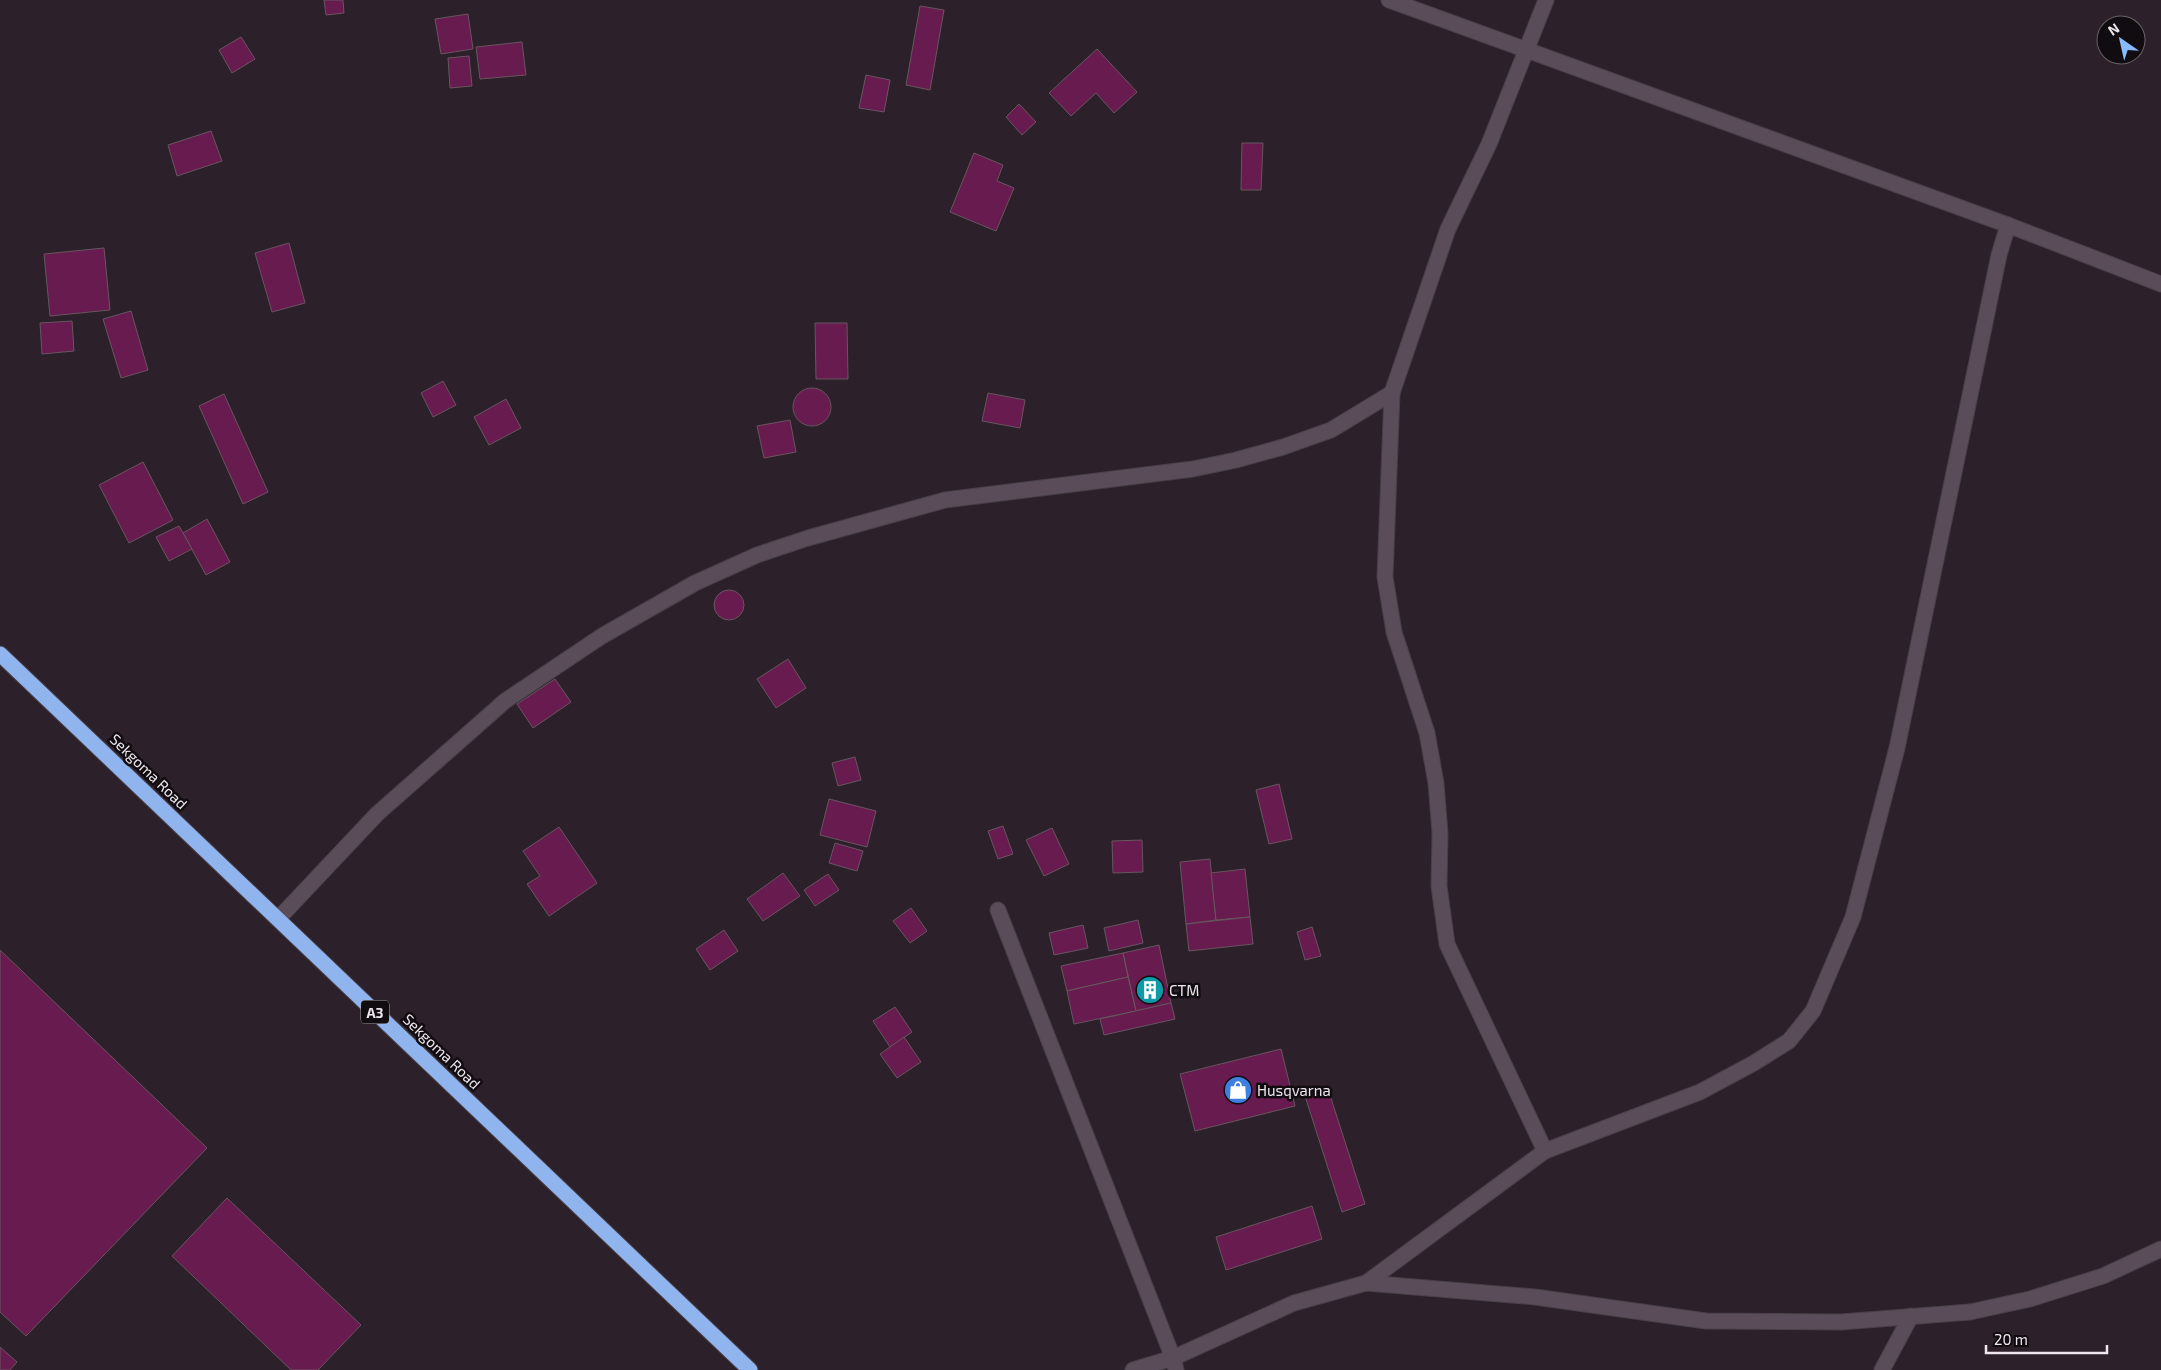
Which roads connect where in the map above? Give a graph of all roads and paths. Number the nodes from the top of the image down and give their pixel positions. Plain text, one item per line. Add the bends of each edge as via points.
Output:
1 (1389, 0) edge
2 (1546, 0) edge
3 (1525, 50) junction
4 (2008, 224) junction
5 (2161, 284) edge
6 (1392, 393) junction
7 (0, 654) edge
8 (998, 910) dead end
9 (278, 919) junction
10 (1545, 1151) junction
11 (2161, 1249) edge
12 (1366, 1283) junction
13 (1911, 1316) junction
14 (1174, 1364) edge
15 (750, 1370) edge
16 (1133, 1370) edge
17 (1882, 1370) edge

1 - 3 street
2 - 3 street
3 - 4 street
3 - 6 street via 1489,144 1448,229
4 - 5 street
4 - 10 street via 1897,748 1853,916 1812,1011 1789,1041 1700,1092
6 - 9 street via 1331,430 1236,460 1193,469 945,500 808,538 757,555 695,583 602,636 505,701 377,814
6 - 10 street via 1385,577 1394,632 1427,733 1436,783 1440,833 1439,886 1447,944
7 - 9 highway, Sekgoma Road / A3
8 - 14 street
9 - 15 highway, Sekgoma Road / A3
10 - 12 street
11 - 13 street via 2103,1276 2030,1299 1970,1312
12 - 13 street via 1535,1297 1706,1321 1841,1322
12 - 14 street via 1294,1303
13 - 17 street
14 - 16 street

